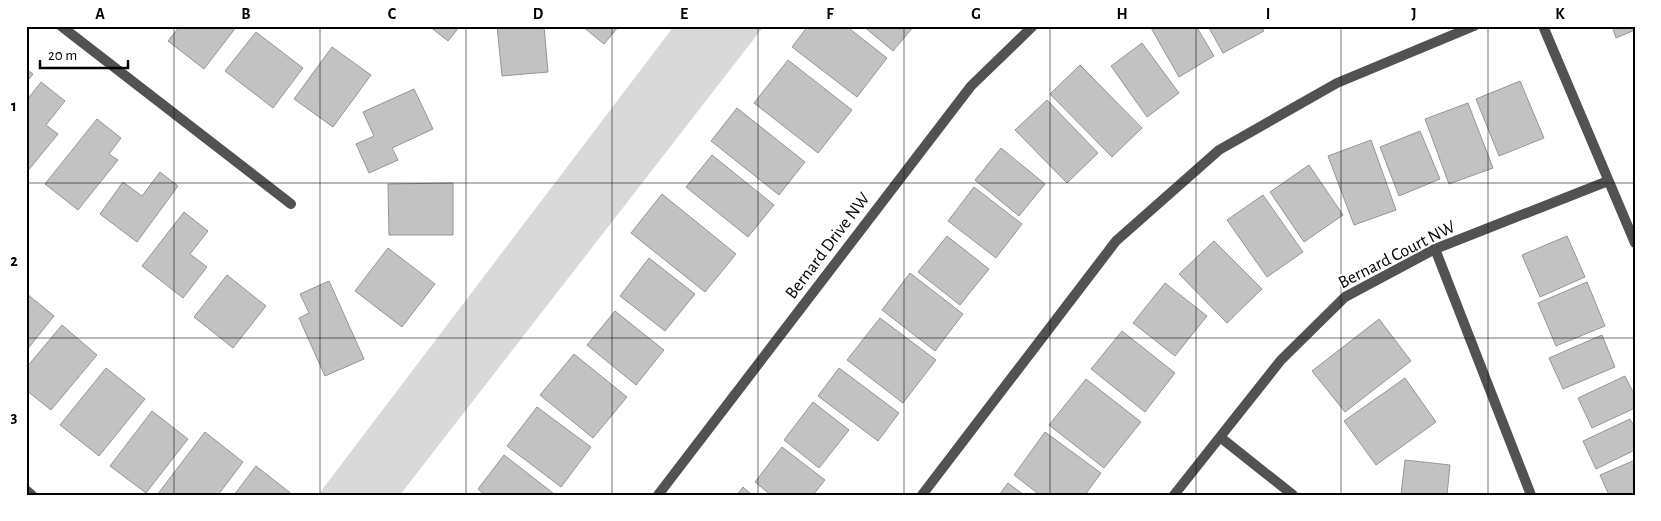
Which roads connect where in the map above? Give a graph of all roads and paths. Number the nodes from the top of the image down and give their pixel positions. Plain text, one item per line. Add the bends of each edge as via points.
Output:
1 (61, 26) edge
2 (1033, 26) edge
3 (1474, 26) edge
4 (1543, 26) edge
5 (1608, 181) junction
6 (291, 204) dead end
7 (1635, 243) edge
8 (1435, 249) junction
9 (1220, 437) junction
10 (26, 490) edge
11 (32, 495) edge
12 (658, 495) edge
13 (922, 495) edge
14 (1174, 495) edge
15 (1293, 495) edge
16 (1531, 495) edge

1 - 6 street
2 - 12 street, Bernard Drive NW via 971,86
3 - 13 street via 1337,83 1219,150 1116,241
4 - 5 street
5 - 7 street
5 - 8 street, Bernard Court NW
8 - 9 street, Bernard Court NW via 1344,297 1281,360
8 - 16 street
9 - 14 street, Bernard Court NW
9 - 15 street
10 - 11 street

